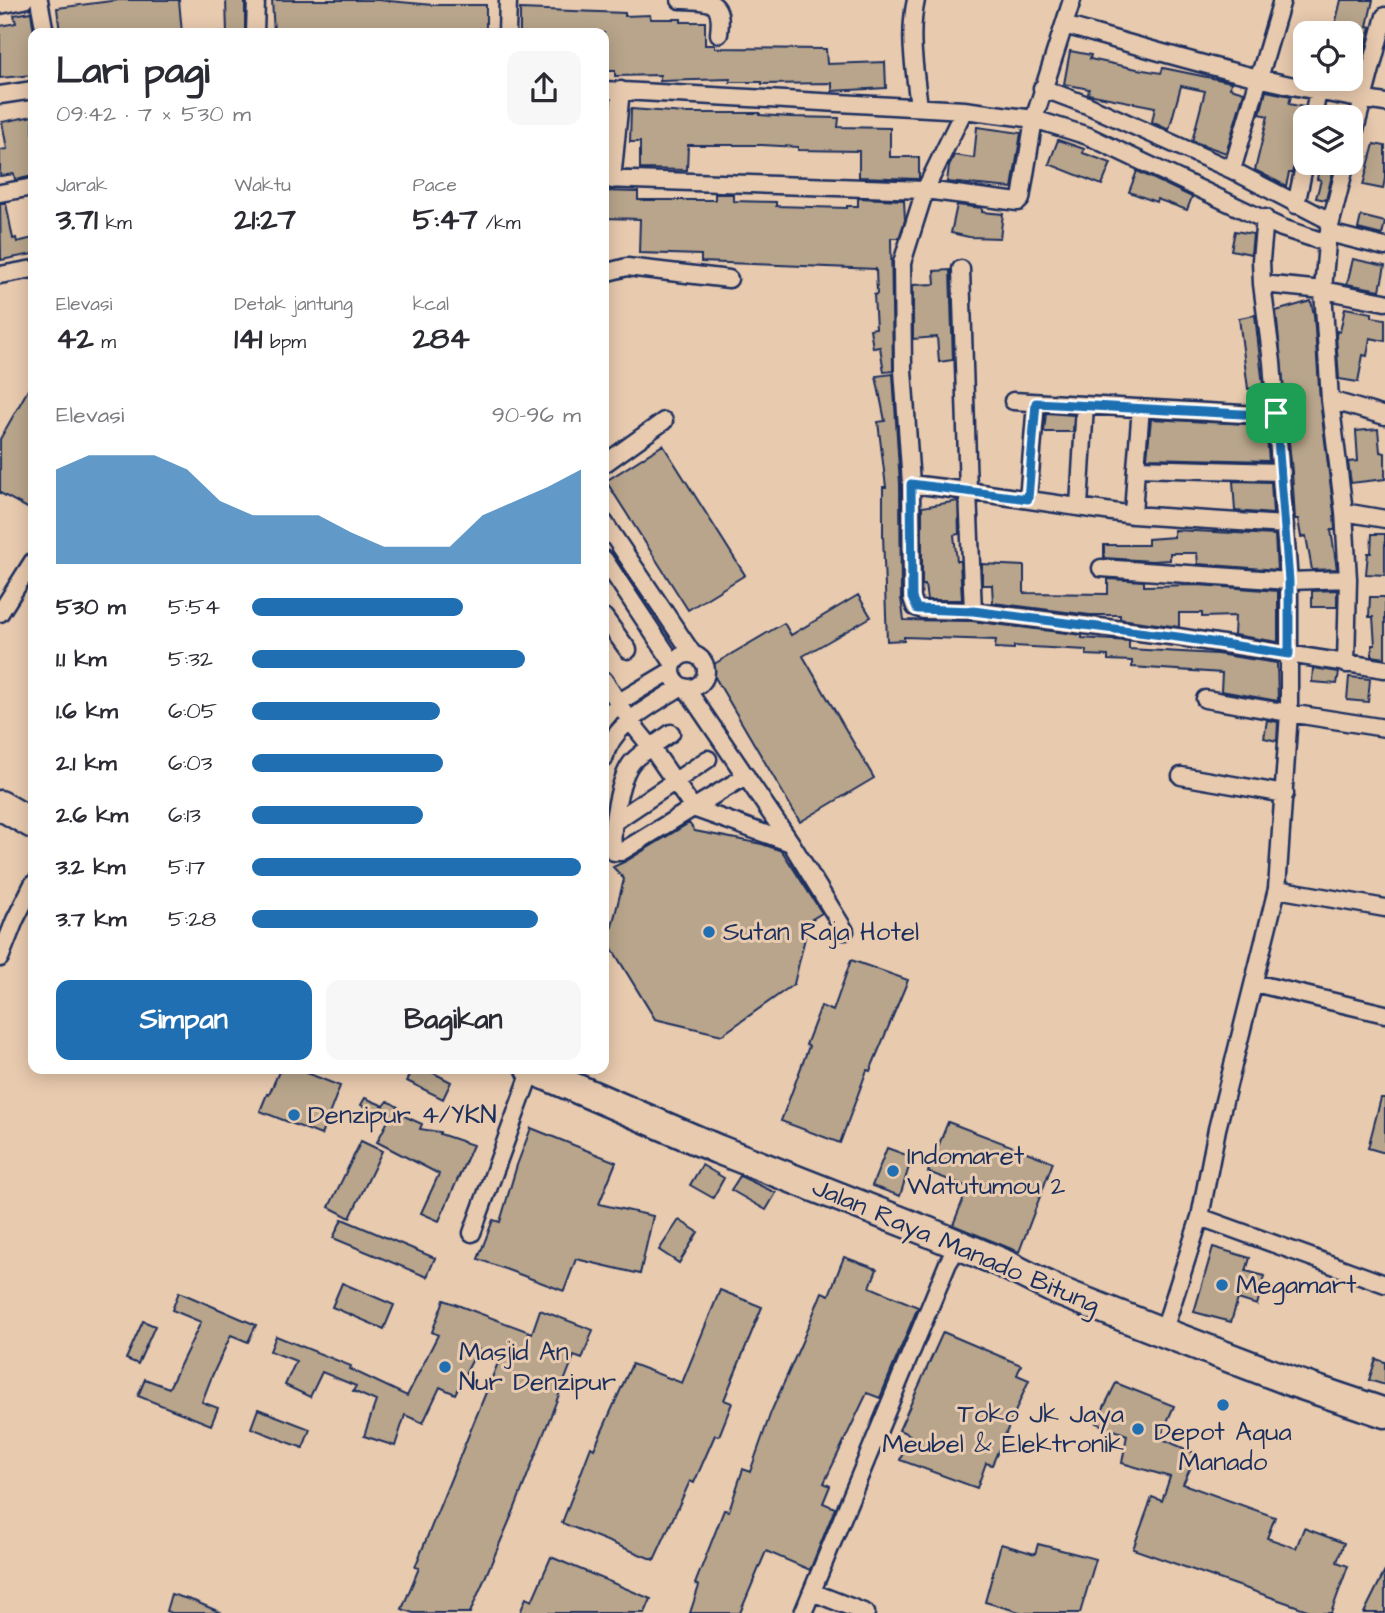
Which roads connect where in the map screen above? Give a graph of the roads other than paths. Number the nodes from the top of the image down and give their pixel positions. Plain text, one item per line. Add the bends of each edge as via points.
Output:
1 (24, 0) edge
2 (39, 0) edge
3 (256, 0) edge
4 (508, 0) edge
5 (680, 0) edge
6 (916, 0) edge
7 (1072, 0) edge
8 (1282, 0) edge
9 (0, 5) edge
10 (1385, 16) edge
11 (1064, 25) junction
12 (44, 28) edge
13 (255, 28) edge
14 (507, 28) edge
15 (719, 34) dead end
16 (1257, 79) junction
17 (1293, 86) edge
18 (1042, 88) junction
19 (609, 90) edge
20 (621, 90) junction
21 (28, 91) edge
22 (1318, 91) joint
23 (0, 96) edge
24 (1363, 99) junction
25 (1385, 103) edge
26 (1315, 105) edge
27 (1361, 105) edge
28 (919, 107) junction
29 (964, 110) junction
30 (1034, 119) junction
31 (1232, 170) junction
32 (609, 172) edge
33 (1302, 175) edge
34 (1343, 175) edge
35 (609, 179) edge
36 (28, 188) edge
37 (925, 190) junction
38 (0, 193) edge
39 (1296, 205) junction
40 (1265, 218) junction
41 (1329, 232) junction
42 (1385, 247) edge
43 (961, 269) dead end
44 (28, 270) edge
45 (609, 271) edge
46 (0, 275) edge
47 (729, 279) dead end
48 (1262, 284) junction
49 (1323, 290) junction
50 (1385, 302) edge
51 (1330, 400) junction
52 (1013, 401) dead end
53 (1036, 403) junction
54 (1085, 405) junction
55 (1141, 408) junction
56 (1276, 413) junction
57 (1385, 416) edge
58 (664, 421) dead end
59 (609, 460) edge
60 (1136, 468) junction
61 (1282, 472) junction
62 (911, 484) junction
63 (968, 491) junction
64 (1028, 499) junction
65 (1079, 506) junction
66 (1344, 512) junction
67 (1133, 515) junction
68 (1385, 519) edge
69 (1285, 525) junction
70 (609, 529) edge
71 (609, 567) edge
72 (1101, 568) dead end
73 (28, 569) edge
74 (1348, 579) junction
75 (1289, 581) junction
76 (973, 611) junction
77 (0, 614) edge
78 (609, 624) edge
79 (628, 650) dead end
80 (692, 653) junction
81 (1289, 654) junction
82 (1346, 664) junction
83 (672, 667) junction
84 (1385, 669) edge
85 (609, 687) edge
86 (684, 687) junction
87 (1205, 699) dead end
88 (619, 702) junction
89 (1289, 713) junction
90 (609, 714) edge
91 (630, 721) junction
92 (1385, 728) edge
93 (671, 733) dead end
94 (609, 744) edge
95 (651, 747) junction
96 (708, 759) dead end
97 (746, 776) junction
98 (1181, 776) dead end
99 (674, 780) junction
100 (1285, 793) junction
101 (0, 805) edge
102 (693, 808) junction
103 (28, 821) edge
104 (614, 822) junction
105 (791, 843) junction
106 (1277, 889) junction
107 (28, 894) edge
108 (1385, 908) edge
109 (845, 931) dead end
110 (0, 958) edge
111 (1254, 983) junction
112 (1385, 1014) edge
113 (530, 1074) edge
114 (555, 1074) edge
115 (574, 1078) edge
116 (1200, 1217) junction
117 (472, 1233) dead end
118 (958, 1245) junction
119 (1385, 1284) edge
120 (1163, 1332) junction
121 (1385, 1413) edge
122 (811, 1592) junction
123 (803, 1613) edge
124 (866, 1613) edge

1 - 9 street
2 - 12 street
3 - 13 street
4 - 14 street
5 - 15 street via 718,6 722,13
6 - 28 street via 912,45
7 - 11 street
8 - 16 street
10 - 24 street
11 - 16 street
11 - 18 street
16 - 17 street
16 - 31 street
18 - 30 street
18 - 31 street
19 - 20 street
20 - 28 street
20 - 32 street
21 - 23 street
22 - 24 street
22 - 26 street
24 - 25 street
24 - 27 street
28 - 29 street
29 - 30 street
29 - 37 street
30 - 37 street via 1020,201
30 - 40 street via 1088,136
31 - 39 street
33 - 39 street
34 - 41 street
35 - 37 street
36 - 38 street
37 - 62 street via 902,262
39 - 41 street
40 - 41 street via 1282,228
40 - 48 street
41 - 42 street
41 - 49 street
43 - 63 street
44 - 46 street
45 - 47 street via 627,267
48 - 49 street
48 - 56 street
49 - 50 street
49 - 51 street
51 - 57 street
51 - 66 street
52 - 53 street
53 - 54 street
53 - 64 street
54 - 55 street
54 - 65 street
55 - 56 street
55 - 60 street
56 - 61 street
58 - 59 street
60 - 61 street
60 - 67 street
61 - 69 street
62 - 63 street
62 - 76 street via 912,603 917,609
63 - 64 street
63 - 76 street
64 - 65 street
65 - 67 street
66 - 68 street
66 - 74 street
67 - 69 street
69 - 75 street
70 - 80 street
71 - 83 street
72 - 75 street
73 - 77 street
74 - 75 street
74 - 82 street
75 - 81 street
76 - 81 street
78 - 79 street
80 - 83 street via 684,654
80 - 86 street via 704,662 706,670 701,684
81 - 82 street
81 - 89 street
82 - 84 street
83 - 86 street via 673,679
83 - 88 street
85 - 88 street
86 - 91 street
86 - 97 street
87 - 89 street
88 - 90 street
88 - 91 street
89 - 92 street
89 - 100 street
91 - 94 street
91 - 95 street
93 - 95 street
95 - 99 street
95 - 104 street via 629,765
96 - 99 street
97 - 102 street
97 - 105 street
98 - 100 street
99 - 102 street
99 - 104 street
100 - 106 street
101 - 103 highway
102 - 104 street via 618,853 612,851
102 - 105 street
105 - 109 street
106 - 108 street
106 - 111 street
107 - 110 street
111 - 112 street
111 - 116 street
113 - 117 street
114 - 115 highway, Jalan Raya Manado Bitung
115 - 118 highway, Jalan Raya Manado Bitung via 717,1149
116 - 119 street
116 - 120 street
118 - 120 highway, Jalan Raya Manado Bitung
118 - 122 street
120 - 121 highway, Jalan Raya Manado Bitung
122 - 123 street
122 - 124 street

